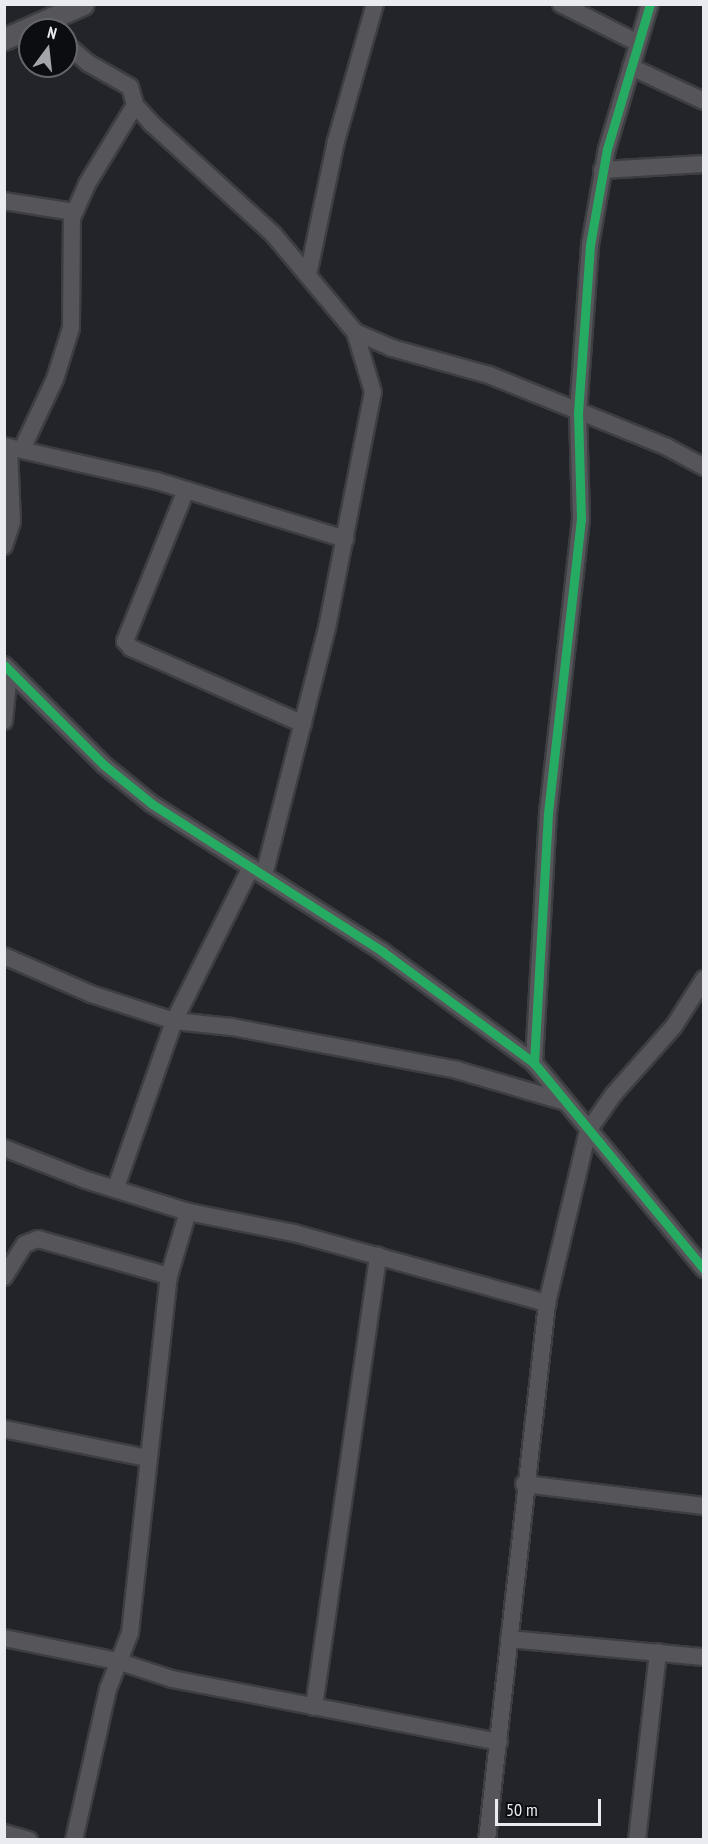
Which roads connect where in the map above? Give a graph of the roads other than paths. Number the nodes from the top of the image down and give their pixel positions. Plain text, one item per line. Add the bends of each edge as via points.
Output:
1 (83, 4) edge
2 (375, 4) edge
3 (561, 4) edge
4 (650, 4) edge
5 (60, 18) edge
6 (638, 43) junction
7 (78, 54) edge
8 (631, 67) junction
9 (704, 101) edge
10 (135, 105) junction
11 (704, 164) edge
12 (602, 170) junction
13 (4, 201) edge
14 (74, 212) junction
15 (308, 275) junction
16 (355, 332) junction
17 (578, 413) junction
18 (12, 447) edge
19 (704, 467) edge
20 (186, 490) junction
21 (345, 539) junction
22 (4, 546) edge
23 (7, 668) edge
24 (4, 721) edge
25 (303, 724) junction
26 (257, 871) junction
27 (4, 956) edge
28 (704, 979) edge
29 (174, 1021) junction
30 (534, 1063) junction
31 (562, 1101) junction
32 (588, 1131) junction
33 (4, 1148) edge
34 (116, 1187) junction
35 (188, 1212) junction
36 (378, 1256) junction
37 (704, 1269) edge
38 (169, 1276) junction
39 (4, 1277) edge
40 (547, 1303) junction
41 (4, 1429) edge
42 (147, 1458) junction
43 (524, 1484) junction
44 (704, 1506) edge
45 (4, 1638) edge
46 (509, 1638) junction
47 (658, 1652) junction
48 (704, 1657) edge
49 (117, 1662) junction
50 (314, 1707) junction
51 (499, 1742) junction
52 (4, 1833) edge
53 (29, 1839) edge
54 (74, 1839) edge
55 (487, 1839) edge
56 (637, 1839) edge

1 - 5 street
2 - 15 street via 336,141
3 - 6 street
4 - 6 street
6 - 8 street
7 - 10 street via 130,87
8 - 9 street
8 - 12 street
10 - 14 street
10 - 15 street via 273,234
11 - 12 street
12 - 17 street via 590,245
13 - 14 street
14 - 18 street via 69,235 74,291 71,328 55,379
15 - 16 street
16 - 17 street via 392,348 489,375
16 - 21 street via 374,392
17 - 19 street via 626,430
17 - 30 street via 581,519 548,813
18 - 20 street
18 - 22 street via 12,522
20 - 21 street
20 - 25 street via 125,641 131,648
21 - 25 street
23 - 24 street
23 - 26 street via 104,765 152,804
25 - 26 street
26 - 29 street
26 - 30 street via 383,952
27 - 29 street via 91,994
28 - 32 street via 674,1026
29 - 31 street via 232,1027 457,1070
29 - 34 street
30 - 31 street
31 - 32 street
32 - 37 street
32 - 40 street
33 - 34 street via 86,1180
34 - 35 street
35 - 36 street
35 - 38 street
36 - 40 street
36 - 50 street
38 - 39 street via 38,1239 25,1244
38 - 42 street
40 - 43 street
41 - 42 street
42 - 49 street via 136,1603 130,1633
43 - 44 street
43 - 46 street
45 - 49 street
46 - 47 street
46 - 51 street
47 - 48 street
47 - 56 street
49 - 50 street via 172,1679
49 - 54 street
50 - 51 street
51 - 55 street
52 - 53 street

